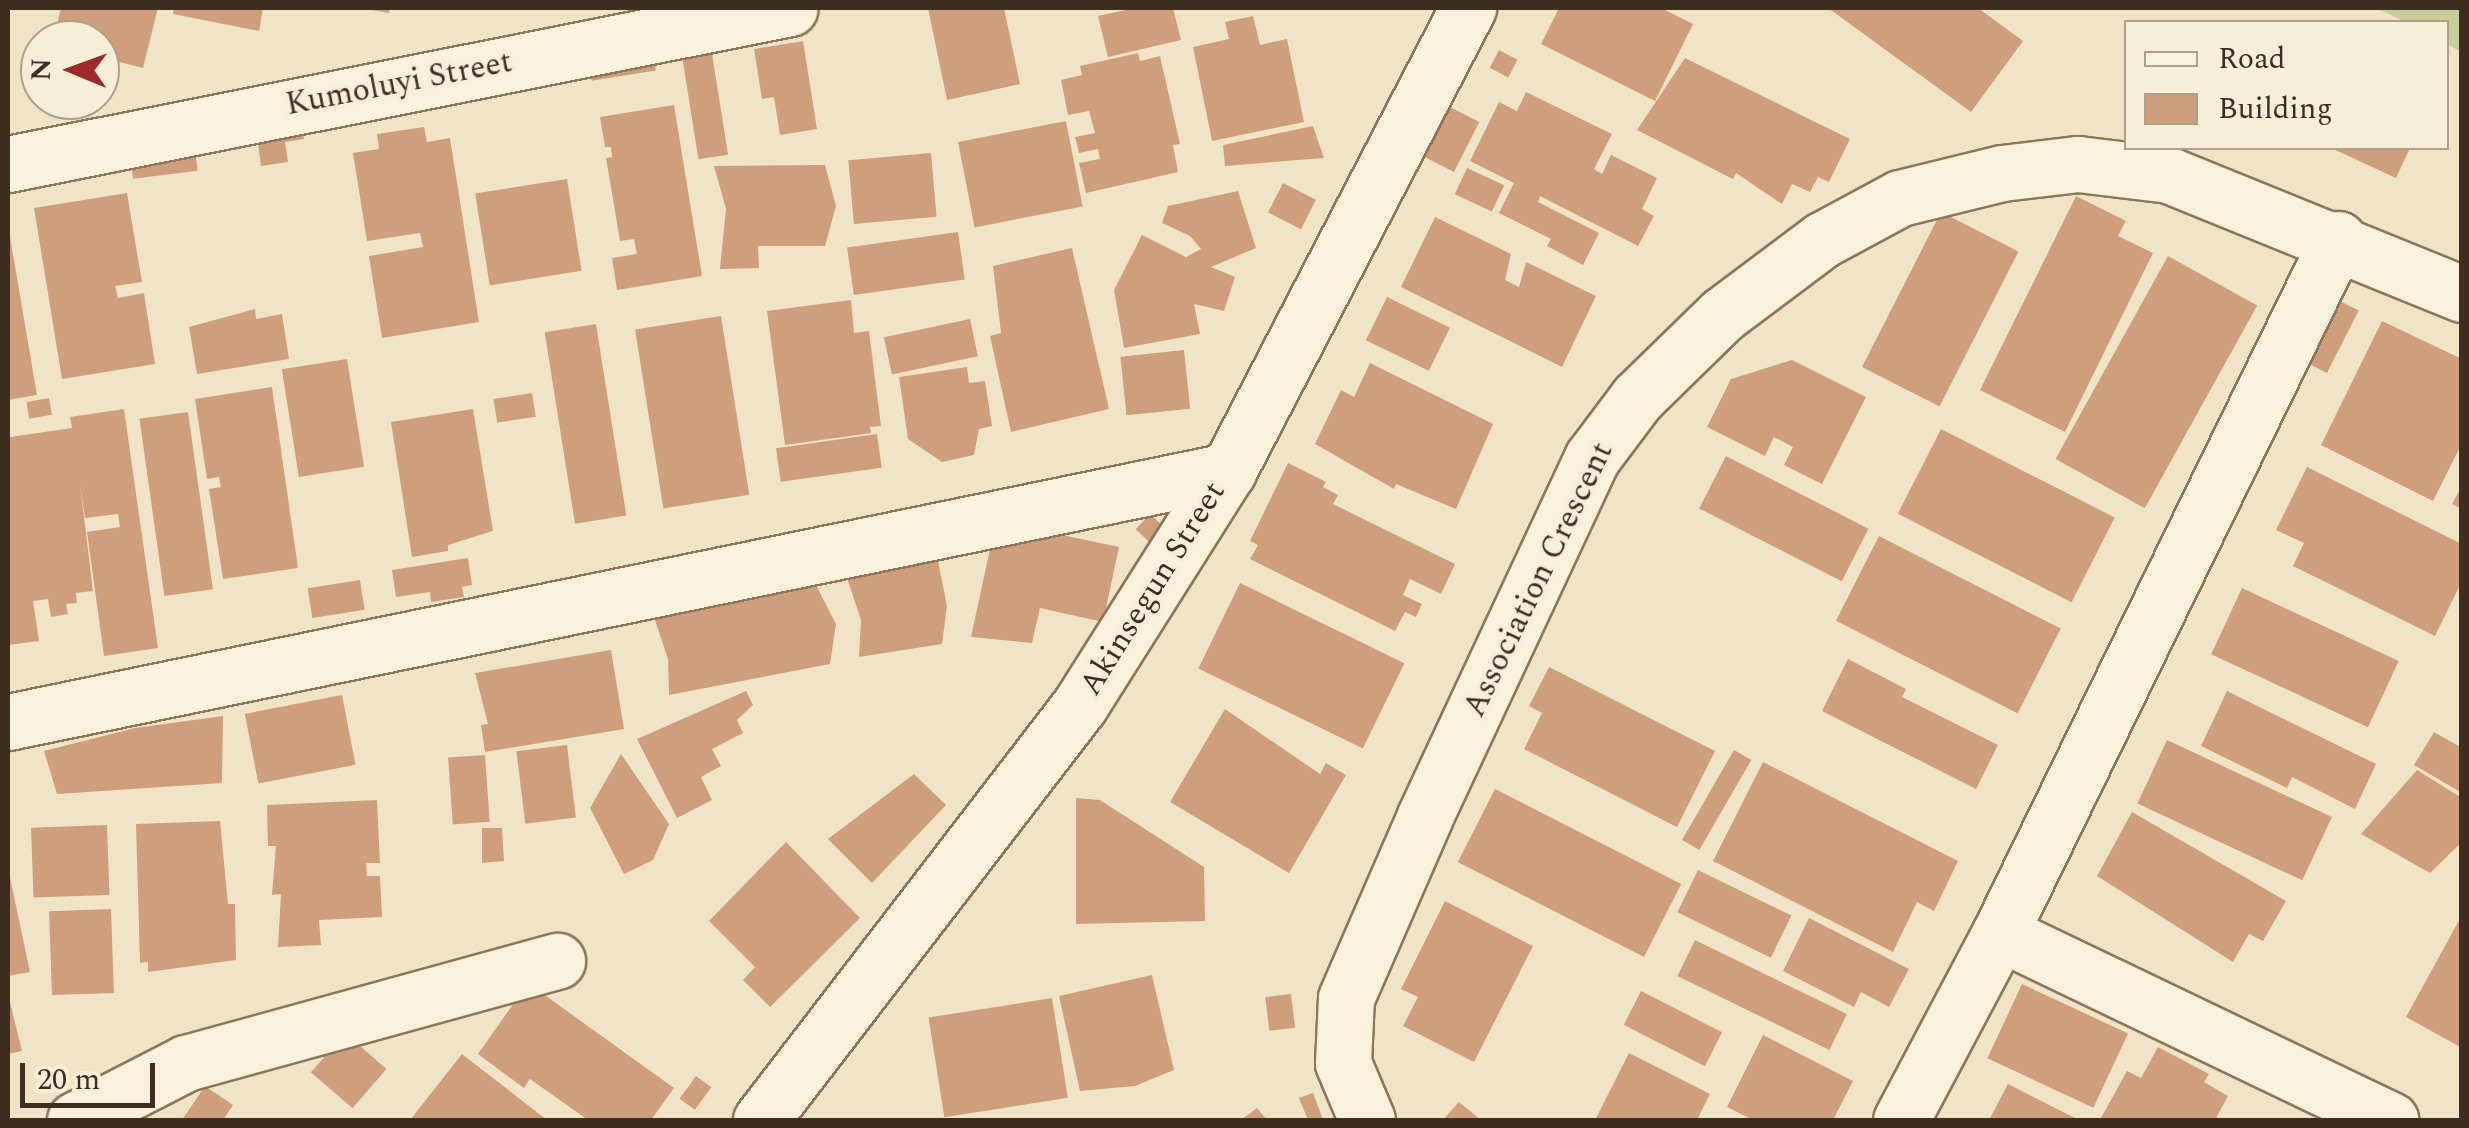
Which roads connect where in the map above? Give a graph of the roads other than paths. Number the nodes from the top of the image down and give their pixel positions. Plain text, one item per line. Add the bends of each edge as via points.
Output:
1 (790, 8) edge
2 (1468, 8) edge
3 (8, 164) edge
4 (2338, 240) junction
5 (2462, 294) edge
6 (1228, 471) junction
7 (8, 722) edge
8 (2000, 933) junction
9 (557, 961) dead end
10 (75, 1120) edge
11 (761, 1120) edge
12 (1367, 1120) edge
13 (1902, 1120) edge
14 (2390, 1120) edge

1 - 3 street, Kumoluyi Street
2 - 6 street, Akinsegun Street
4 - 5 street, Association Crescent
4 - 8 street
4 - 12 street, Association Crescent via 2169,174 2059,166 1900,198 1822,240 1722,315 1637,398 1592,458 1417,834 1346,998 1343,1063
6 - 7 street
6 - 11 street, Akinsegun Street via 1080,705
8 - 13 street
8 - 14 street
9 - 10 street via 186,1063

